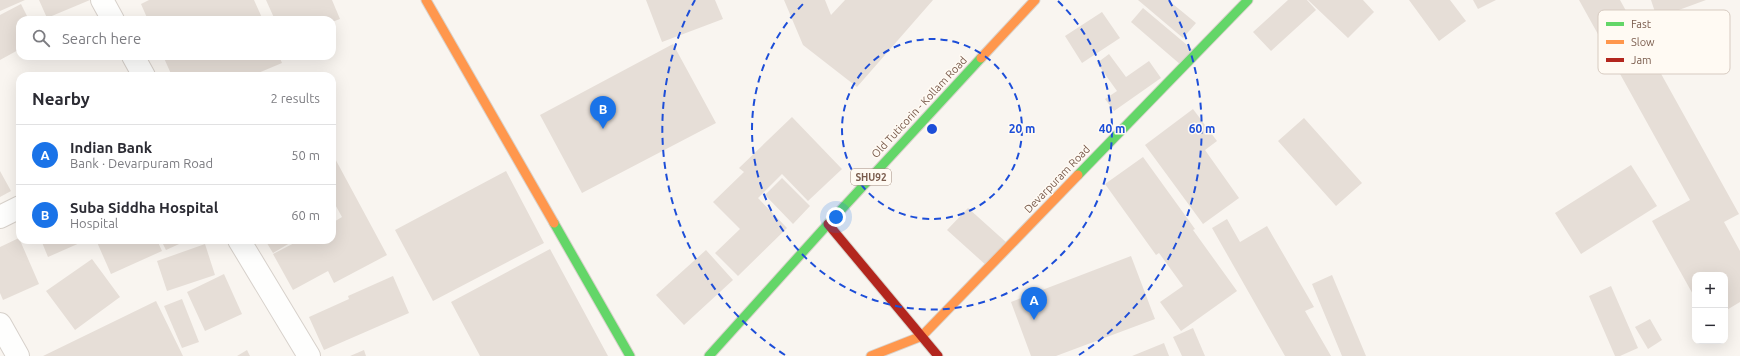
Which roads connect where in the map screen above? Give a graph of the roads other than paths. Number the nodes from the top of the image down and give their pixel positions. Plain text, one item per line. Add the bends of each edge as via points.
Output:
1 (102, 0) edge
2 (426, 0) edge
3 (1035, 0) edge
4 (1248, 0) edge
5 (111, 16) edge
6 (135, 60) edge
7 (142, 72) edge
8 (16, 209) edge
9 (0, 217) edge
10 (828, 224) junction
11 (241, 244) edge
12 (0, 324) edge
13 (922, 336) junction
14 (18, 356) edge
15 (309, 356) edge
16 (630, 356) edge
17 (710, 356) edge
18 (871, 356) edge
19 (938, 356) edge

1 - 5 street
2 - 16 main road
3 - 10 main road, Old Tuticorin - Kollam Road / SHU92
4 - 13 main road, Devarpuram Road
6 - 7 street
8 - 9 street
10 - 13 main road
10 - 17 main road, Old Tuticorin - Kollam Road / SHU92
11 - 15 street
12 - 14 street
13 - 18 main road, Devarpuram Road
13 - 19 main road

